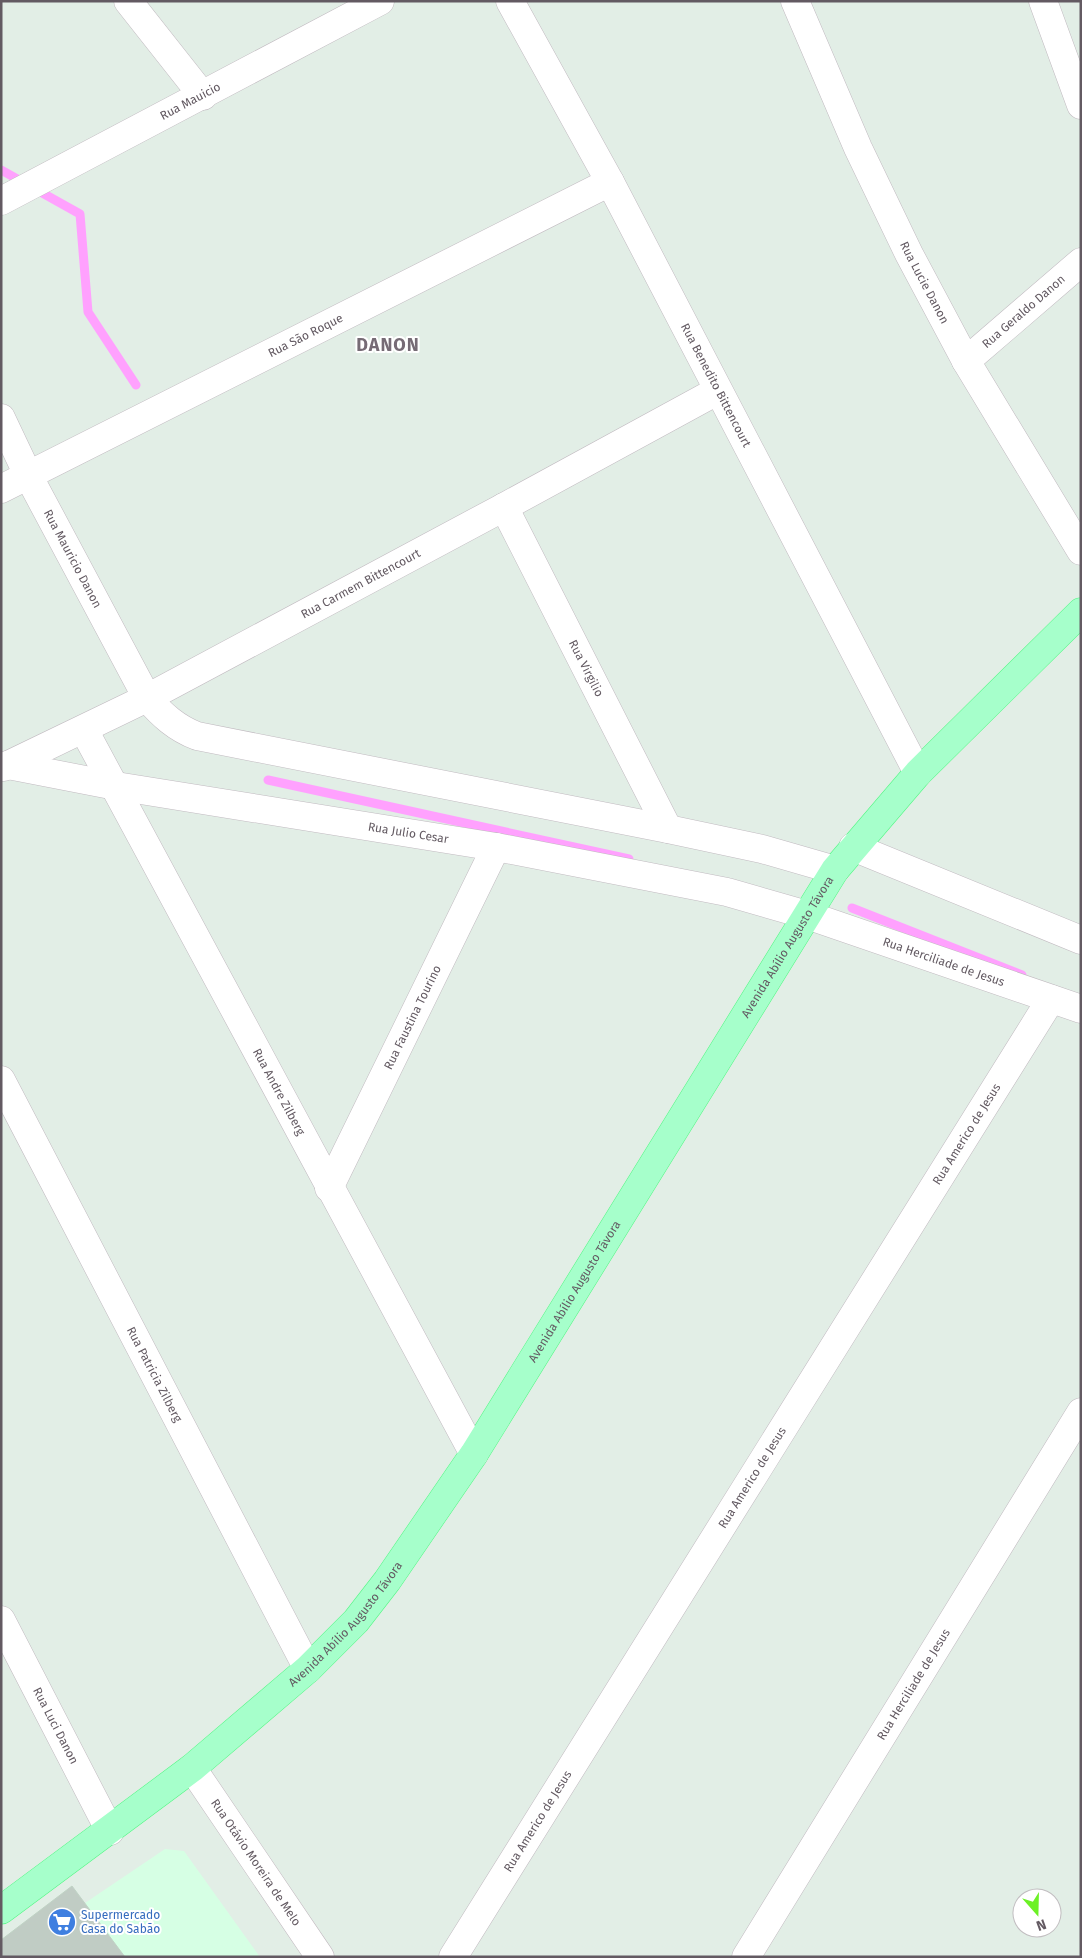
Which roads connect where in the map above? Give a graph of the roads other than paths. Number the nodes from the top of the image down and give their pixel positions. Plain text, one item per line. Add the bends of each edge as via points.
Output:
1 (128, 1) edge
2 (380, 1) edge
3 (510, 1) edge
4 (795, 1) edge
5 (1043, 1) edge
6 (203, 96) junction
7 (1081, 105) edge
8 (610, 182) junction
9 (10, 197) edge
10 (1081, 262) edge
11 (966, 361) junction
12 (717, 391) junction
13 (1, 418) edge
14 (28, 475) junction
15 (1, 489) edge
16 (504, 507) junction
17 (1081, 551) edge
18 (1081, 612) edge
19 (147, 698) junction
20 (84, 730) junction
21 (4, 767) edge
22 (918, 773) junction
23 (116, 786) junction
24 (668, 829) junction
25 (496, 847) junction
26 (853, 847) junction
27 (819, 895) junction
28 (1081, 940) edge
29 (1051, 999) junction
30 (1081, 1009) edge
31 (1, 1080) edge
32 (329, 1188) junction
33 (1081, 1412) edge
34 (474, 1454) junction
35 (1, 1620) edge
36 (308, 1669) junction
37 (192, 1768) junction
38 (110, 1831) junction
39 (1, 1910) edge
40 (320, 1957) edge
41 (453, 1957) edge
42 (746, 1957) edge

1 - 6 street
2 - 6 street, Rua Mauicio
3 - 8 street, Rua Benedito Bittencourt
4 - 11 street, Rua Lucie Danon via 880,196
5 - 7 street
6 - 9 street, Rua Mauicio
8 - 12 street, Rua Benedito Bittencourt
8 - 14 street, Rua São Roque
10 - 11 street, Rua Geraldo Danon
11 - 17 street, Rua Lucie Danon
12 - 16 street, Rua Carmem Bittencourt
12 - 22 street, Rua Benedito Bittencourt
13 - 14 street, Rua Mauricio Danon
14 - 15 street, Rua São Roque
14 - 19 street, Rua Mauricio Danon
16 - 19 street, Rua Carmem Bittencourt
16 - 24 street, Rua Virgilio
18 - 22 main road, Avenida Abílio Augusto Távora
19 - 20 street, Rua Carmem Bittencourt
19 - 24 street via 173,724 197,736
20 - 21 street, Rua Carmem Bittencourt
20 - 23 street, Rua Andre Zilberg
21 - 23 street, Rua Julio Cesar
22 - 26 main road, Avenida Abílio Augusto Távora
23 - 25 street, Rua Julio Cesar
23 - 32 street, Rua Andre Zilberg
24 - 27 street via 762,849
25 - 27 street, Rua Julio Cesar via 727,892
25 - 32 street, Rua Faustina Tourino
26 - 27 main road, Avenida Abílio Augusto Távora
26 - 28 street
27 - 29 street, Rua Herciliade de Jesus
27 - 34 main road, Avenida Abílio Augusto Távora
29 - 30 street, Rua Herciliade de Jesus
29 - 41 street, Rua Americo de Jesus
31 - 36 street, Rua Patricia Zilberg
32 - 34 street, Rua Andre Zilberg
33 - 42 street, Rua Herciliade de Jesus
34 - 36 main road, Avenida Abílio Augusto Távora via 387,1581 356,1620
35 - 38 street, Rua Luci Danon
36 - 37 main road, Avenida Abílio Augusto Távora
37 - 38 main road, Avenida Abílio Augusto Távora
37 - 40 street, Rua Otávio Moreira de Melo
38 - 39 main road, Avenida Abílio Augusto Távora

